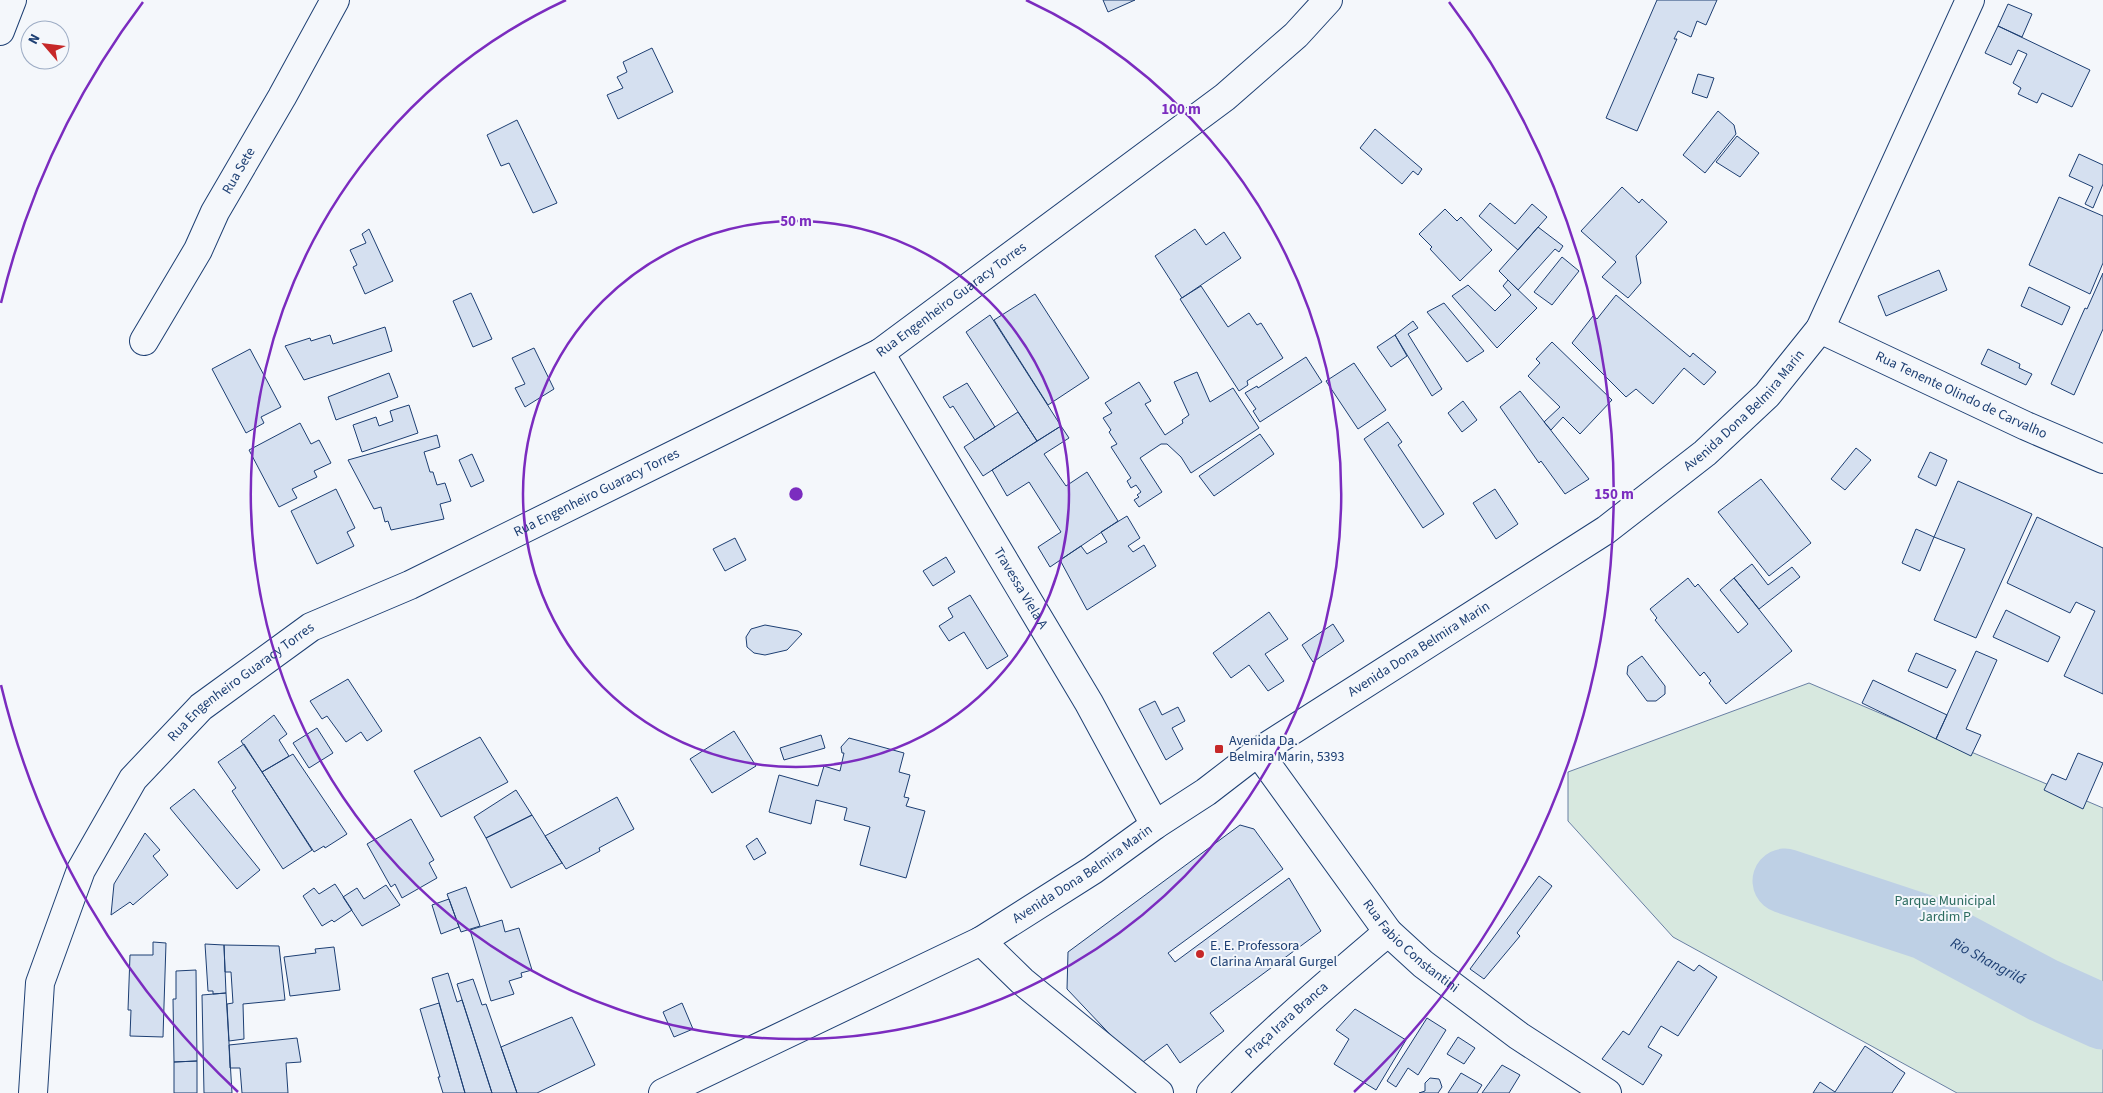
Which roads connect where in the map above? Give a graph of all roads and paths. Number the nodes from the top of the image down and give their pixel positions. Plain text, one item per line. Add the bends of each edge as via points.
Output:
1 (12, 0) edge
2 (334, 0) edge
3 (1328, 0) edge
4 (1970, 0) edge
5 (0, 32) edge
6 (1820, 329) junction
7 (144, 341) dead end
8 (880, 353) junction
9 (2103, 459) edge
10 (1258, 752) junction
11 (1155, 825) junction
12 (1388, 932) junction
13 (981, 941) junction
14 (33, 1093) edge
15 (663, 1093) edge
16 (1159, 1093) edge
17 (1211, 1093) edge
18 (1607, 1093) edge

1 - 5 street
2 - 7 street, Rua Sete via 215,212 198,250
3 - 8 street, Rua Engenheiro Guaracy Torres via 1296,34 1225,98
4 - 6 street, Avenida Dona Belmira Marin
6 - 9 street, Rua Tenente Olindo de Carvalho
6 - 10 street, Avenida Dona Belmira Marin via 1760,402 1705,453 1606,530
8 - 11 street, Travessa Viela A via 1089,703
8 - 14 street, Rua Engenheiro Guaracy Torres via 410,585 311,627 201,707 133,779 81,870 40,983
10 - 11 street, Avenida Dona Belmira Marin via 1206,792
10 - 12 street, Rua Fabio Constantini
11 - 13 street, Avenida Dona Belmira Marin via 1093,870
12 - 17 street, Praça Irara Branca via 1310,997
12 - 18 street, Rua Fabio Constantini via 1424,964 1519,1036
13 - 15 street, Avenida Dona Belmira Marin
13 - 16 street via 1022,981

